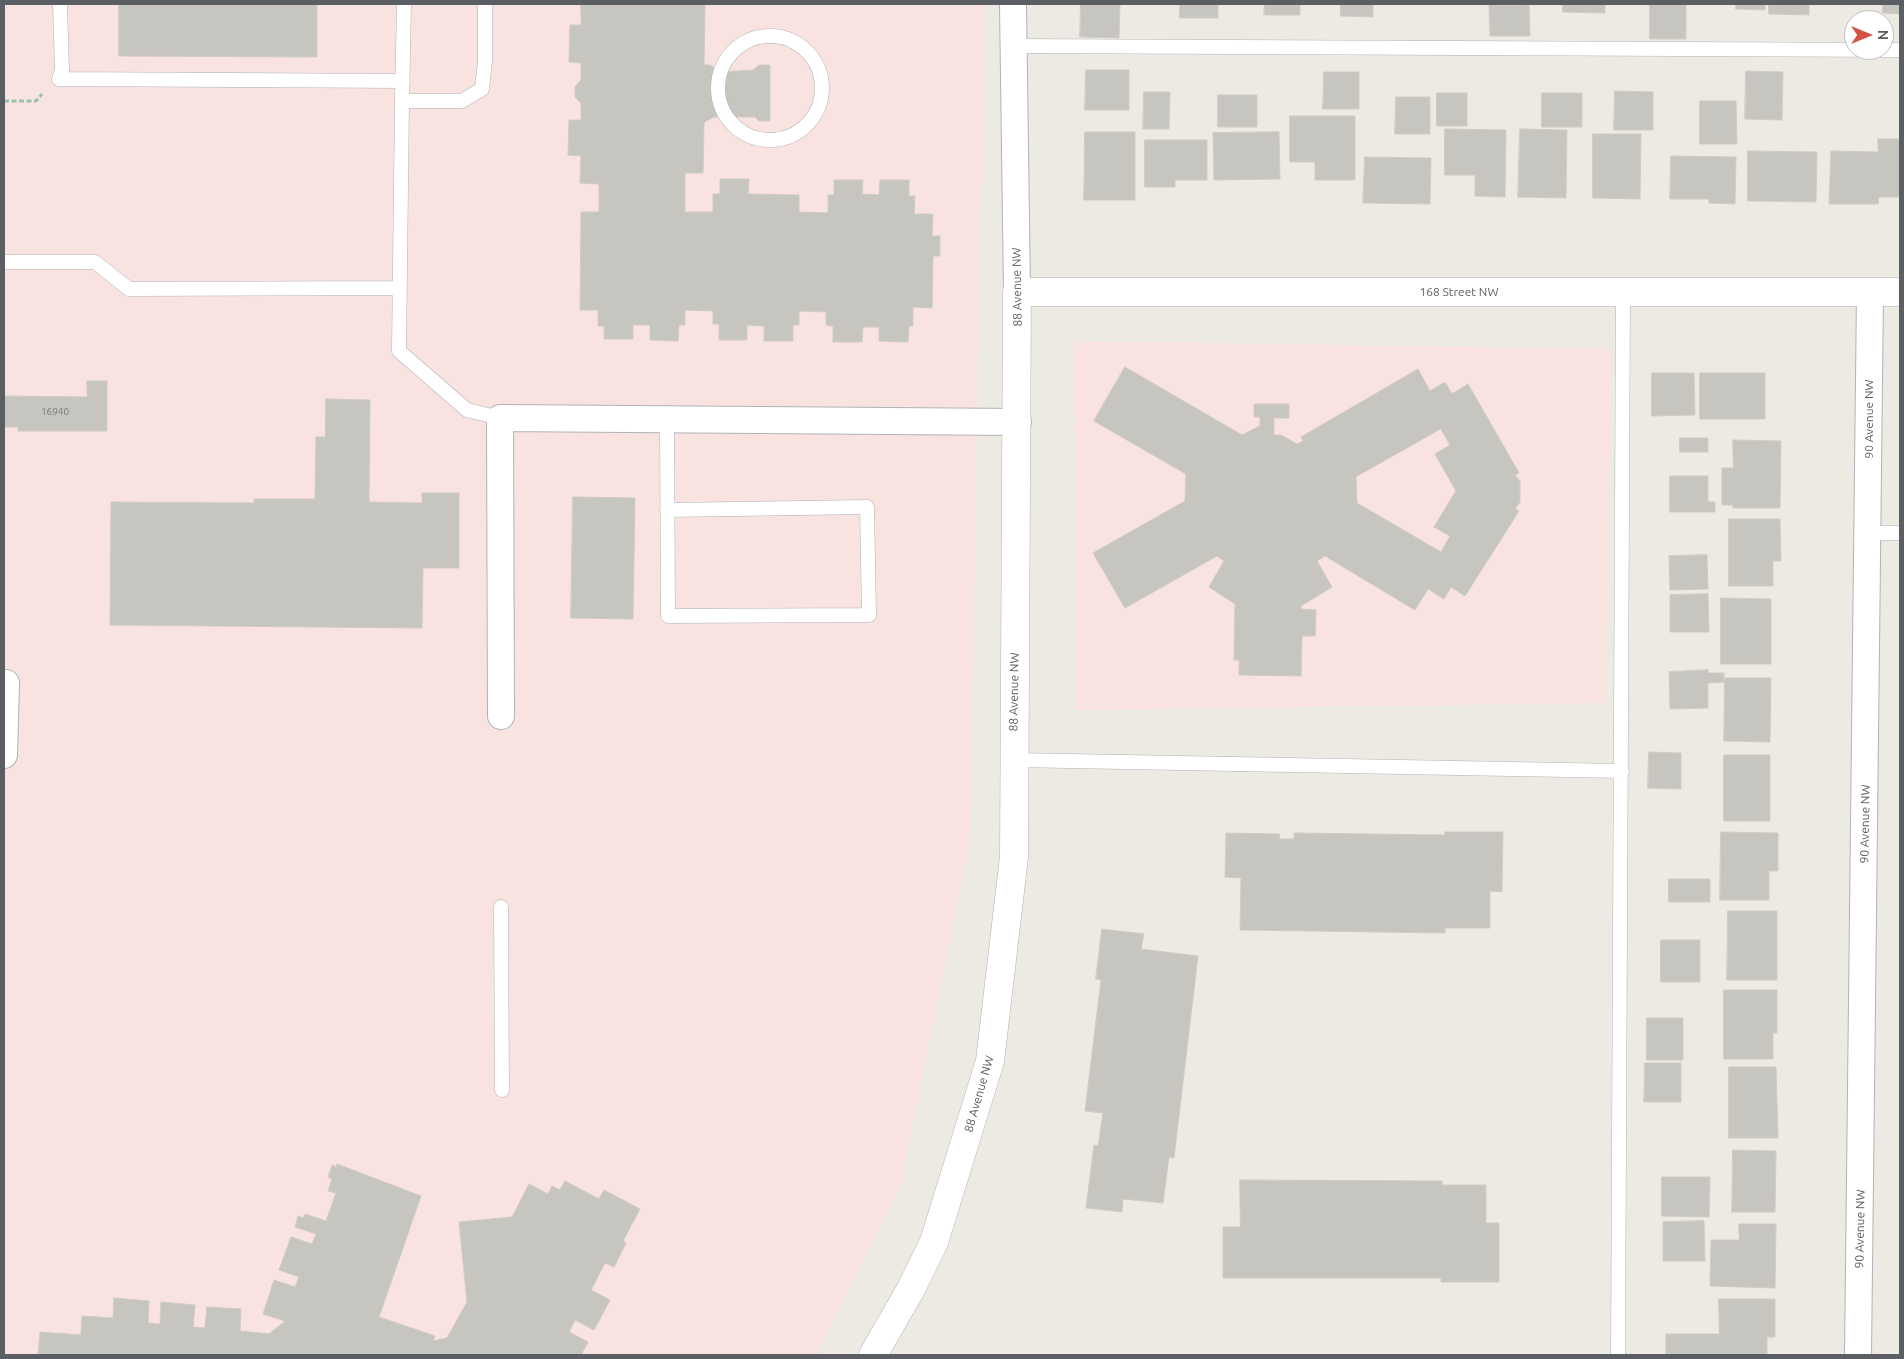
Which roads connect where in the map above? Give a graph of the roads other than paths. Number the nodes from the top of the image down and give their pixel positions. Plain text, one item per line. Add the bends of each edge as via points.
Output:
1 (60, 4) edge
2 (404, 4) edge
3 (485, 4) edge
4 (1013, 4) edge
5 (1013, 46) junction
6 (1900, 50) edge
7 (403, 81) junction
8 (718, 84) joint
9 (402, 101) junction
10 (4, 262) edge
11 (400, 288) junction
12 (1017, 292) junction
13 (1870, 292) junction
14 (1900, 292) edge
15 (1623, 293) junction
16 (500, 418) junction
17 (667, 419) junction
18 (1018, 422) junction
19 (667, 510) junction
20 (1868, 533) junction
21 (1900, 533) edge
22 (6, 683) dead end
23 (501, 716) dead end
24 (4, 755) edge
25 (1013, 760) junction
26 (1622, 770) junction
27 (501, 907) dead end
28 (502, 1090) dead end
29 (873, 1355) edge
30 (1618, 1355) edge
31 (1858, 1355) edge

1 - 7 lane via 60,79
2 - 7 lane
3 - 9 lane via 482,89 462,101
4 - 5 street, 88 Avenue NW
5 - 6 lane
5 - 12 street, 88 Avenue NW
7 - 9 lane
8 - 8 lane via 726,116 738,129 753,137 769,140 786,138 813,118 820,103 822,86 819,69 810,54 796,43 771,36 746,42 732,53 722,68
9 - 11 lane
10 - 11 lane via 94,262 128,289
11 - 16 lane via 399,351 467,410
12 - 15 street, 168 Street NW
12 - 18 street, 88 Avenue NW
13 - 14 street, 168 Street NW
13 - 15 street, 168 Street NW
13 - 20 street, 90 Avenue NW
15 - 26 lane
16 - 17 street
16 - 23 street
17 - 18 street
17 - 19 lane
18 - 25 street, 88 Avenue NW
19 - 19 lane via 668,616 868,615 867,507
20 - 21 lane
20 - 31 street, 90 Avenue NW
22 - 24 street
25 - 26 lane
25 - 29 street, 88 Avenue NW via 1014,857 990,1061 934,1242
26 - 30 lane
27 - 28 lane

